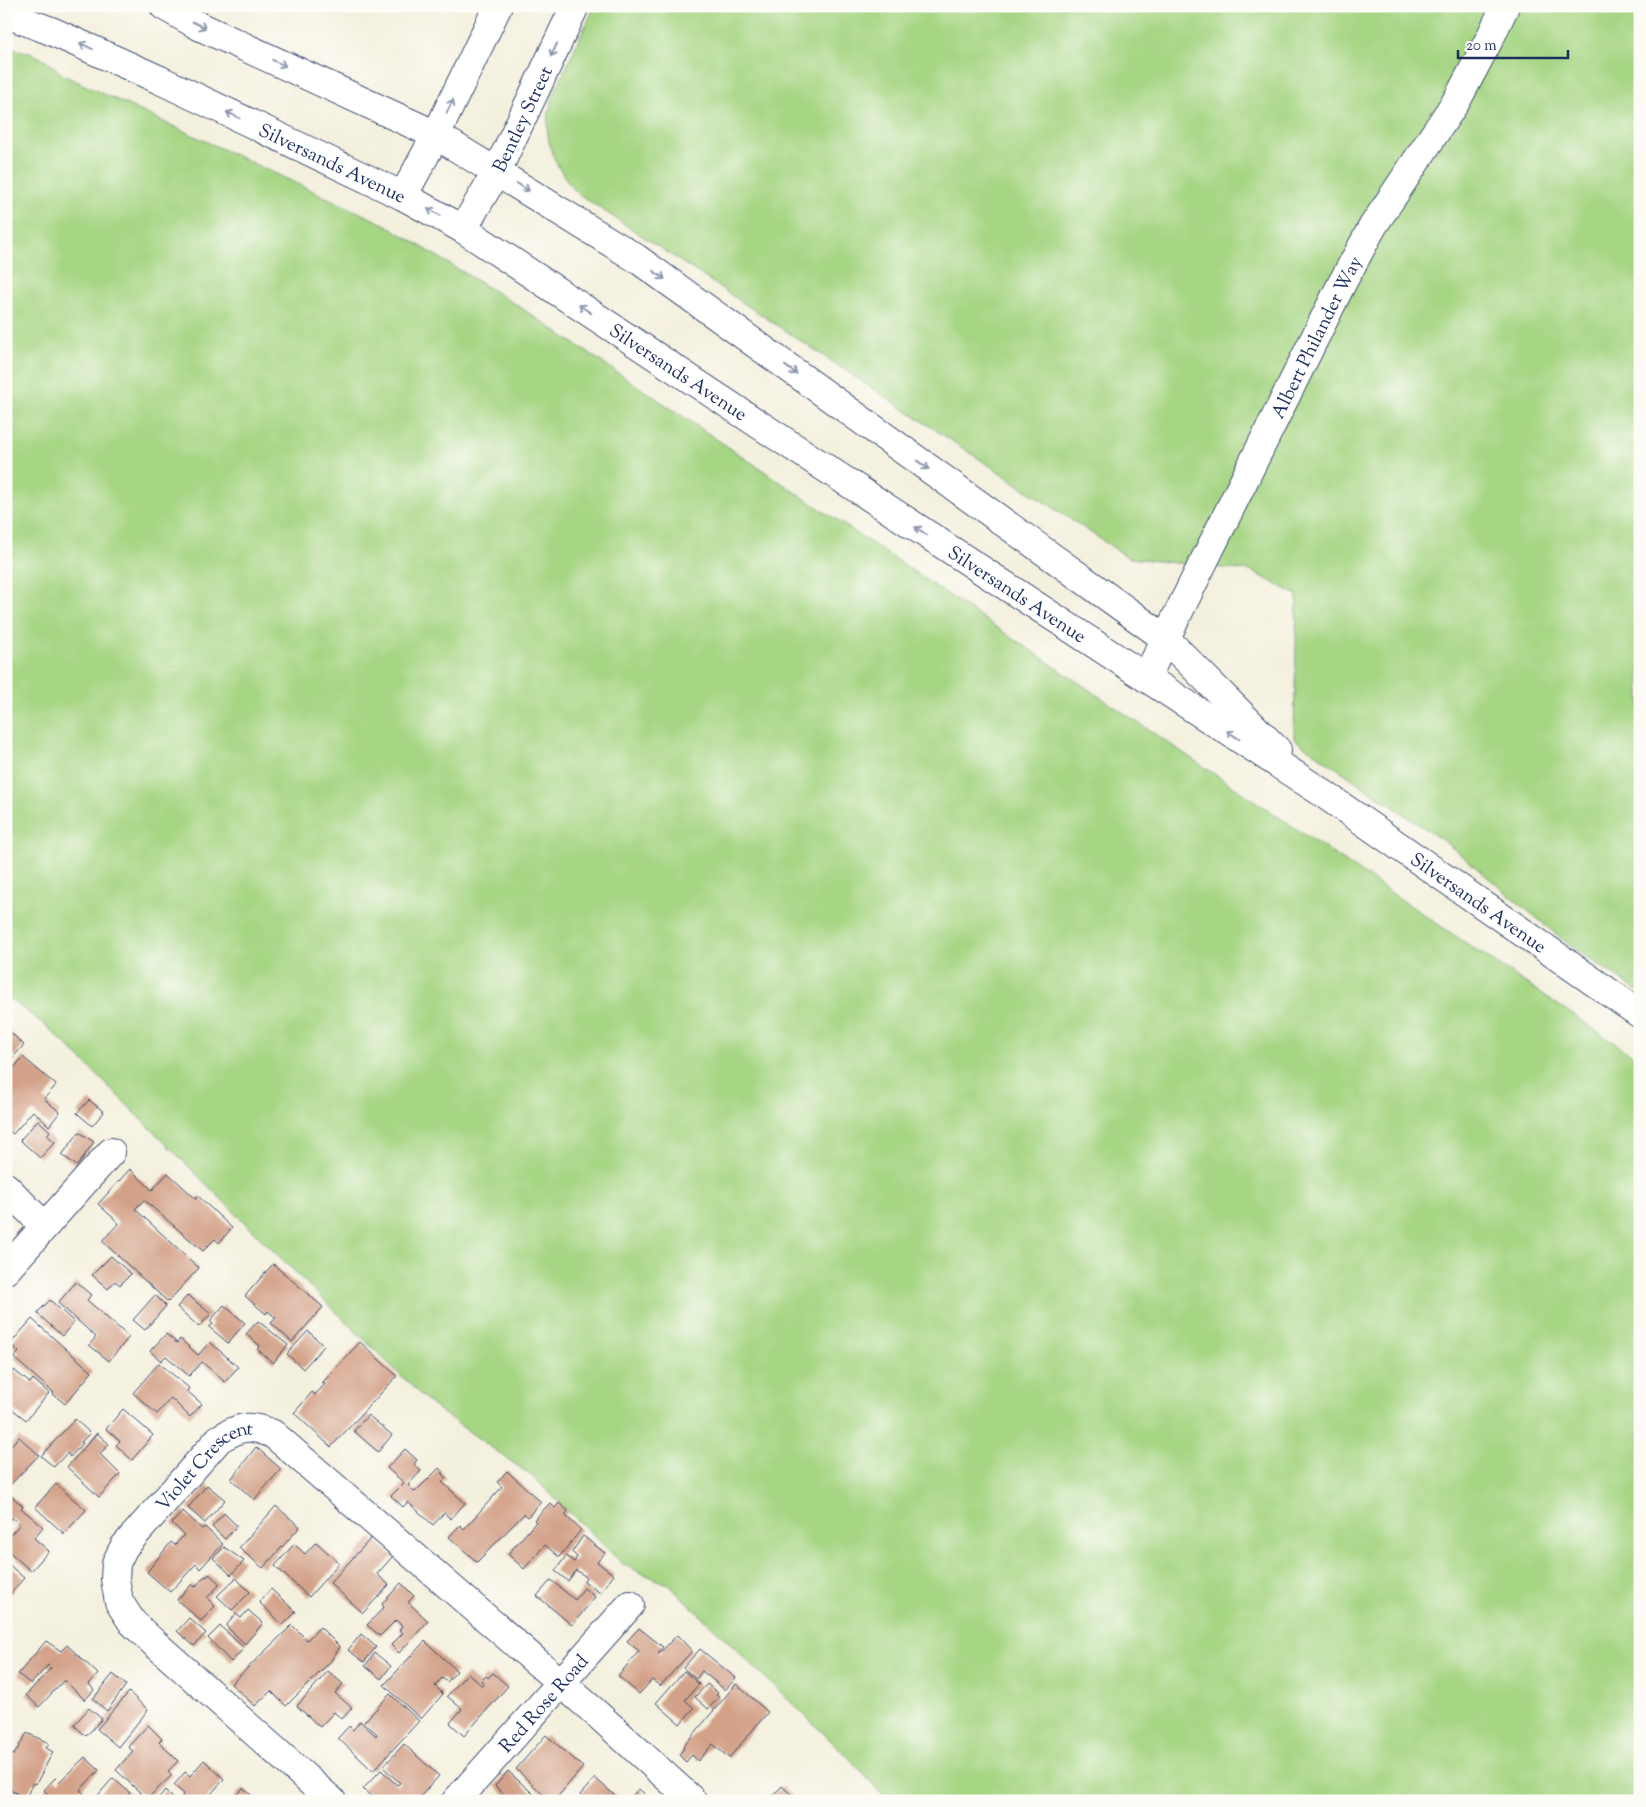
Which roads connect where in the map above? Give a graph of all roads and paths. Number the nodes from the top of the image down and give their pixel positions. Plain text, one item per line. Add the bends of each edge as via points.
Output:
1 (164, 6) edge
2 (498, 6) edge
3 (575, 6) edge
4 (1505, 6) edge
5 (6, 14) edge
6 (436, 135) junction
7 (496, 171) junction
8 (403, 196) junction
9 (463, 229) junction
10 (1166, 639) junction
11 (1146, 678) junction
12 (1318, 790) junction
13 (1640, 1014) edge
14 (111, 1152) dead end
15 (6, 1187) edge
16 (44, 1226) junction
17 (6, 1270) edge
18 (630, 1605) dead end
19 (562, 1683) junction
20 (332, 1801) edge
21 (456, 1801) edge
22 (693, 1801) edge

1 -> 6 street, Silversands Avenue via 199,26
6 -> 2 street
3 -> 7 street, Bentley Street
4 - 10 street, Albert Philander Way via 1458,100 1373,226 1341,285
8 -> 5 street, Silversands Avenue via 160,80
6 - 7 street, Silversands Avenue
6 - 8 street
7 - 9 street, Bentley Street
7 -> 10 street, Silversands Avenue via 636,258
9 -> 8 street, Silversands Avenue
11 -> 9 street, Silversands Avenue
10 - 11 street, Albert Philander Way
10 - 12 street, Silversands Avenue
12 -> 11 street, Silversands Avenue
12 - 13 street, Silversands Avenue
14 - 16 street
15 - 16 street
16 - 17 street
18 - 19 street, Red Rose Road
19 - 20 street, Violet Crescent via 273,1434 256,1427 237,1429 219,1439 124,1547 116,1563 119,1602 132,1622 152,1641
19 - 21 street, Red Rose Road
19 - 22 street, Violet Crescent

